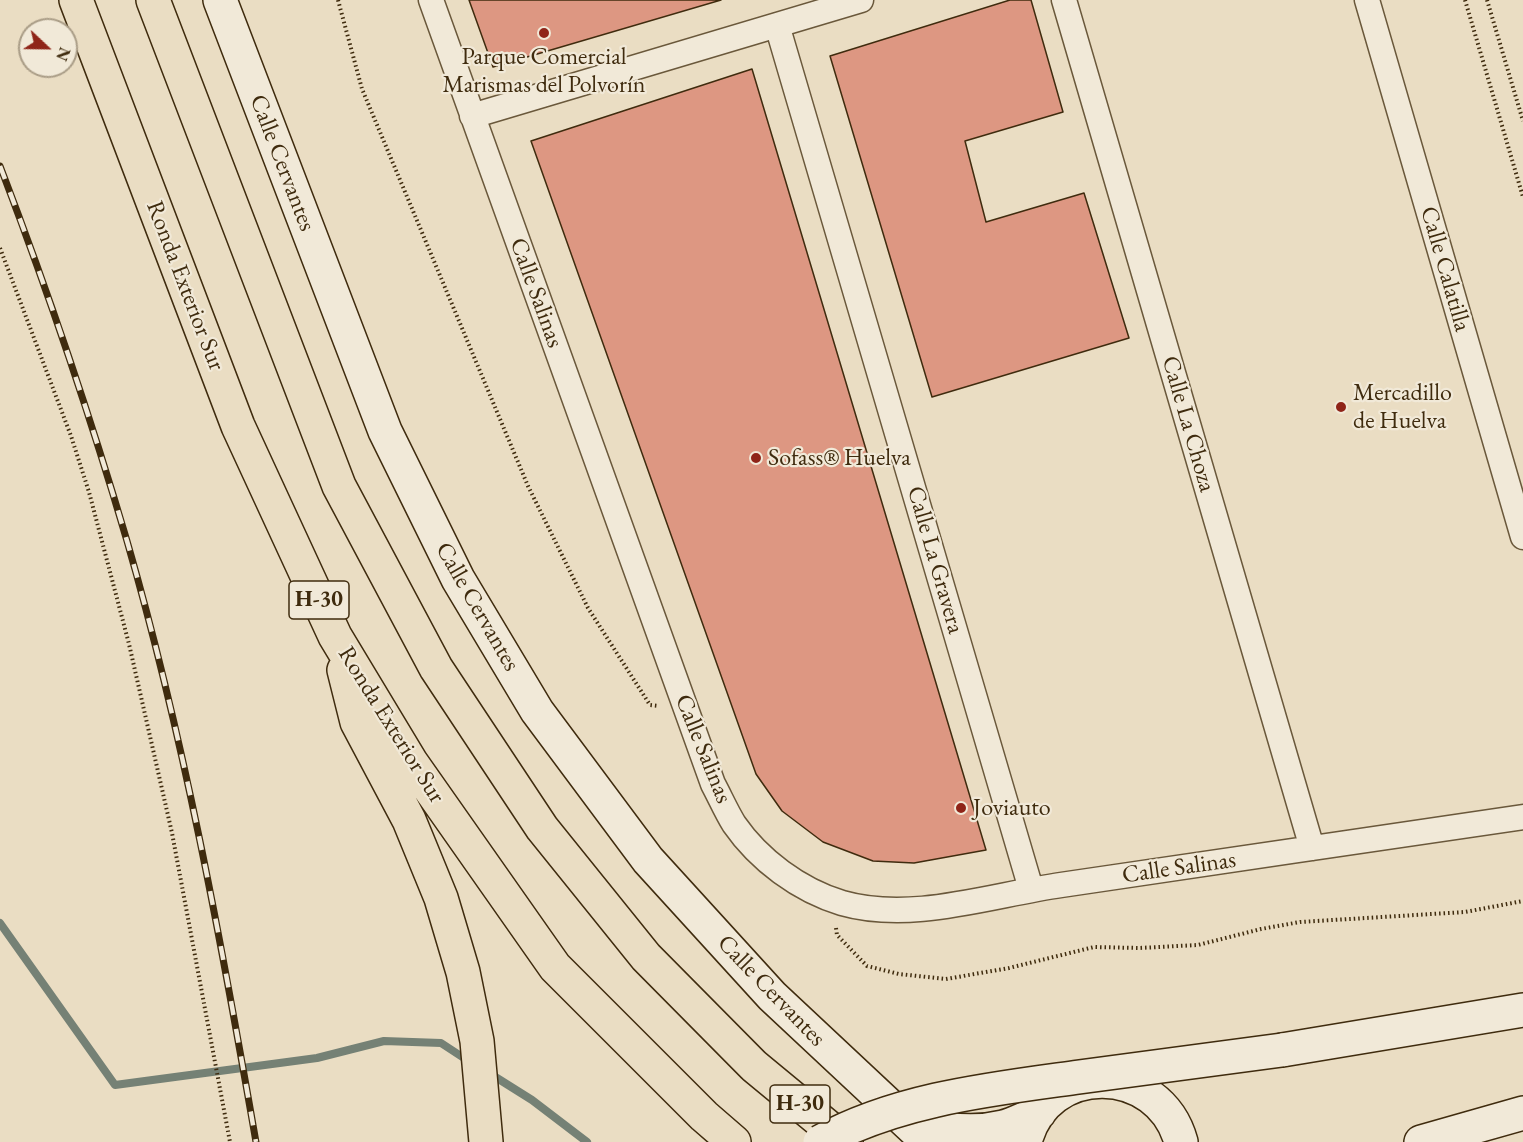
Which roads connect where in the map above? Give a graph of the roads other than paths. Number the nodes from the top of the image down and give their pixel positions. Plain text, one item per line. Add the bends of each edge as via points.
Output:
1 (76, 0) edge
2 (153, 0) edge
3 (220, 0) edge
4 (431, 0) edge
5 (861, 0) edge
6 (1064, 0) edge
7 (1367, 0) edge
8 (777, 25) junction
9 (472, 116) junction
10 (1523, 537) edge
11 (335, 636) junction
12 (1523, 818) edge
13 (1312, 848) junction
14 (1031, 889) junction
15 (1523, 1010) edge
16 (896, 1113) junction
17 (1039, 1113) junction
18 (1523, 1113) edge
19 (486, 1142) edge
20 (734, 1142) edge
21 (820, 1142) edge
22 (846, 1142) edge
23 (928, 1142) edge
24 (1025, 1142) edge
25 (1181, 1142) edge
26 (1421, 1142) edge

1 - 11 highway, Ronda Exterior Sur / H-30 via 238,426
2 - 22 highway, H-30 via 339,486 436,668 550,837 646,957 754,1066
3 - 16 street, Calle Cervantes via 385,431 458,579 537,711 648,860 772,996
4 - 9 street, Calle Salinas
5 - 8 street
6 - 13 street, Calle La Choza
7 - 10 street, Calle Calatilla
8 - 9 street
8 - 14 street, Calle La Gravera
9 - 14 street, Calle Salinas via 713,783 734,824 772,865 800,885 841,903 886,910 931,908
11 - 19 highway via 357,722 409,819 441,898 463,972 477,1041
11 - 20 highway, Ronda Exterior Sur / H-30 via 411,762 555,967
12 - 13 street, Calle Salinas
13 - 14 street, Calle Salinas
15 - 21 street, bridge via 1282,1050 947,1097 880,1116
16 - 17 street, Calle Cervantes via 930,1127 967,1132 1004,1127
16 - 23 street, Calle Cervantes
17 - 24 street
17 - 25 street via 1053,1098 1072,1087 1092,1081 1113,1081 1151,1096 1167,1111 1178,1128
18 - 26 street

